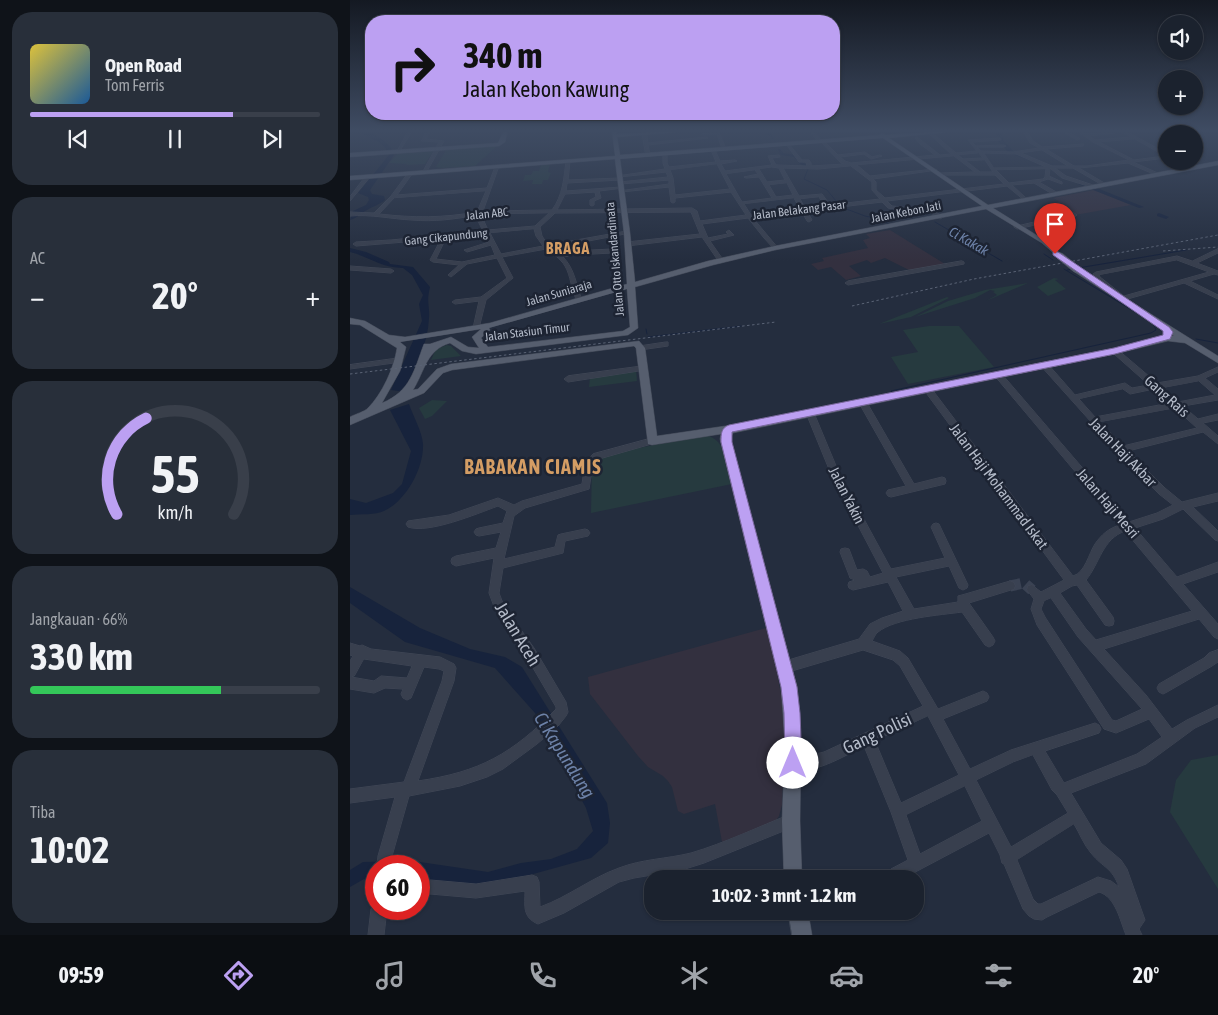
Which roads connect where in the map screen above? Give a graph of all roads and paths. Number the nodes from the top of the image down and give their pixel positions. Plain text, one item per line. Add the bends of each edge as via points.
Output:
1 (410, 174) joint
2 (494, 174) edge
3 (566, 174) edge
4 (619, 174) edge
5 (655, 174) edge
6 (669, 174) edge
7 (723, 174) edge
8 (783, 174) edge
9 (864, 174) edge
10 (900, 174) joint
11 (904, 174) edge
12 (939, 174) edge
13 (998, 174) edge
14 (1048, 174) edge
15 (1059, 174) edge
16 (1083, 174) edge
17 (1164, 174) edge
18 (761, 175) joint
19 (1158, 175) joint
20 (368, 177) junction
21 (746, 177) dead end
22 (1047, 177) junction
23 (350, 178) edge
24 (671, 178) junction
25 (869, 178) junction
26 (788, 181) junction
27 (1034, 181) junction
28 (565, 182) junction
29 (620, 183) junction
30 (1060, 183) dead end
31 (766, 184) junction
32 (1008, 184) junction
33 (672, 185) junction
34 (1104, 185) junction
35 (1091, 188) junction
36 (488, 189) junction
37 (734, 190) junction
38 (961, 190) junction
39 (597, 191) junction
40 (564, 193) junction
41 (1056, 194) junction
42 (393, 197) junction
43 (673, 197) junction
44 (796, 197) junction
45 (775, 199) junction
46 (883, 199) junction
47 (350, 200) edge
48 (1025, 200) junction
49 (742, 203) junction
50 (592, 205) dead end
51 (828, 206) junction
52 (989, 208) junction
53 (671, 210) junction
54 (804, 210) junction
55 (554, 211) junction
56 (624, 211) junction
57 (350, 214) edge
58 (376, 214) junction
59 (480, 214) junction
60 (1074, 215) dead end
61 (751, 216) junction
62 (940, 217) junction
63 (809, 220) dead end
64 (698, 224) junction
65 (1017, 226) junction
66 (537, 227) junction
67 (486, 232) junction
68 (729, 232) dead end
69 (627, 233) junction
70 (1025, 233) junction
71 (444, 237) junction
72 (705, 237) junction
73 (356, 244) dead end
74 (492, 244) junction
75 (627, 244) junction
76 (545, 247) junction
77 (775, 248) junction
78 (467, 250) dead end
79 (612, 251) dead end
80 (1218, 251) edge
81 (499, 255) junction
82 (560, 256) junction
83 (721, 261) junction
84 (962, 263) dead end
85 (1193, 263) junction
86 (462, 264) junction
87 (350, 268) edge
88 (391, 271) dead end
89 (1215, 273) edge
90 (451, 275) dead end
91 (1185, 281) junction
92 (848, 283) dead end
93 (630, 285) junction
94 (1120, 296) junction
95 (1218, 297) edge
96 (483, 299) junction
97 (579, 300) junction
98 (455, 302) dead end
99 (522, 317) junction
100 (350, 321) edge
101 (634, 327) joint
102 (476, 328) junction
103 (486, 330) junction
104 (388, 338) junction
105 (1163, 339) junction
106 (1186, 340) junction
107 (444, 341) junction
108 (427, 344) junction
109 (666, 344) dead end
110 (639, 346) junction
111 (486, 350) junction
112 (1115, 351) junction
113 (398, 360) junction
114 (1218, 360) edge
115 (1044, 365) junction
116 (350, 367) edge
117 (640, 368) junction
118 (1218, 369) edge
119 (998, 374) junction
120 (433, 378) junction
121 (1200, 378) junction
122 (568, 379) dead end
123 (412, 386) junction
124 (1154, 387) junction
125 (928, 390) junction
126 (1218, 395) edge
127 (1073, 398) junction
128 (397, 401) junction
129 (863, 403) junction
130 (1174, 404) junction
131 (371, 411) junction
132 (810, 414) junction
133 (1218, 417) edge
134 (1093, 420) junction
135 (350, 421) edge
136 (1196, 422) junction
137 (1204, 429) junction
138 (727, 434) junction
139 (1216, 437) edge
140 (652, 441) junction
141 (1120, 450) junction
142 (942, 481) dead end
143 (912, 488) junction
144 (891, 493) dead end
145 (1218, 498) edge
146 (1183, 506) junction
147 (513, 510) junction
148 (411, 524) dead end
149 (507, 526) junction
150 (1128, 526) junction
151 (936, 527) dead end
152 (479, 532) dead end
153 (585, 533) dead end
154 (1218, 537) edge
155 (845, 552) dead end
156 (498, 559) junction
157 (456, 561) dead end
158 (952, 561) junction
159 (1218, 567) edge
160 (889, 576) junction
161 (1075, 580) junction
162 (867, 582) junction
163 (1175, 582) junction
164 (853, 585) dead end
165 (963, 585) dead end
166 (1010, 586) tunnel mouth
167 (1052, 591) junction
168 (1036, 594) joint
169 (965, 606) junction
170 (1201, 613) junction
171 (911, 615) junction
172 (1109, 621) dead end
173 (1218, 633) edge
174 (989, 641) dead end
175 (863, 644) junction
176 (1099, 645) dead end
177 (356, 650) edge
178 (1218, 656) edge
179 (420, 661) junction
180 (785, 666) junction
181 (350, 672) edge
182 (350, 683) edge
183 (1162, 688) dead end
184 (983, 697) dead end
185 (1152, 711) junction
186 (933, 712) junction
187 (1218, 712) edge
188 (1095, 729) dead end
189 (867, 738) junction
190 (1171, 738) junction
191 (1036, 748) junction
192 (793, 763) junction
193 (967, 778) junction
194 (407, 788) junction
195 (1062, 790) junction
196 (350, 796) edge
197 (898, 812) junction
198 (1077, 815) junction
199 (791, 821) junction
200 (991, 824) junction
201 (386, 855) edge
202 (1008, 858) junction
203 (916, 863) junction
204 (793, 870) edge
205 (903, 870) edge
206 (430, 887) edge
207 (540, 915) joint
208 (378, 920) edge
209 (798, 920) edge
210 (1133, 932) edge
211 (799, 934) edge
212 (376, 935) edge

1 - 20 main road
1 - 42 street
2 - 36 street
3 - 28 street
4 - 29 main road, Jalan Otto Iskandardinata
5 - 29 street
6 - 24 street
7 - 37 street
8 - 26 street
9 - 25 street
10 - 11 street
10 - 25 street
12 - 38 main road
13 - 32 street
14 - 22 street
15 - 35 street
16 - 34 street
17 - 19 main road
18 - 21 street
18 - 31 street
19 - 34 main road
20 - 23 main road
20 - 47 street
22 - 27 street, Jalan Belakang Pasar
22 - 30 street
24 - 29 street
24 - 33 street
25 - 46 street
26 - 31 street
26 - 44 street
27 - 32 street, Jalan Belakang Pasar
27 - 41 street
28 - 29 street
28 - 40 street
29 - 33 street
29 - 39 street
29 - 56 main road, Jalan Otto Iskandardinata
31 - 45 street
32 - 38 street, Jalan Belakang Pasar
32 - 48 street
33 - 43 street
34 - 35 main road
35 - 41 main road
36 - 42 street
36 - 59 street
37 - 43 street
37 - 49 street
38 - 46 street, Jalan Belakang Pasar
38 - 52 main road
39 - 40 street
39 - 50 street via 599,198 592,200
40 - 55 street
41 - 48 main road
42 - 58 street
43 - 53 street
44 - 45 street
44 - 51 street via 820,195
44 - 54 street
45 - 49 street
46 - 51 street, Jalan Belakang Pasar
46 - 62 street via 890,207 929,209
48 - 52 main road
49 - 61 street
51 - 54 street, Jalan Belakang Pasar
52 - 62 main road, Jalan Kebon Jati
52 - 65 main road
52 - 70 main road
53 - 56 street, Jalan ABC
53 - 64 street, Jalan ABC via 694,211
54 - 61 street, Jalan Belakang Pasar
54 - 63 street
55 - 56 street, Jalan ABC
55 - 59 street, Jalan ABC
55 - 66 street
56 - 69 main road, Jalan Otto Iskandardinata
57 - 58 street, Jalan ABC
58 - 59 street, Jalan ABC via 420,219
59 - 67 street
60 - 65 street
61 - 64 street, Jalan Belakang Pasar
61 - 77 street via 759,231
62 - 77 main road, Jalan Kebon Jati
64 - 72 street
65 - 70 main road
66 - 67 street, Gang Cikapundung
66 - 76 street
67 - 71 street, Gang Cikapundung
67 - 74 street
68 - 72 street via 731,236
69 - 75 main road, Jalan Otto Iskandardinata
69 - 76 street
70 - 94 main road, bridge via 1044,242 1076,269
71 - 73 street, Gang Cikapundung
71 - 86 street via 433,260
72 - 75 street
72 - 83 street
74 - 78 street
74 - 81 street
75 - 93 main road, Jalan Otto Iskandardinata
76 - 81 street
76 - 82 street
77 - 83 main road, Jalan Suniaraja
79 - 82 street
80 - 85 street
81 - 86 street
81 - 96 street via 510,278
82 - 97 street via 568,265
83 - 93 main road, Jalan Suniaraja
84 - 92 street
85 - 89 street
85 - 94 street via 1174,259 1096,274
86 - 90 street
87 - 88 street
89 - 91 street
91 - 94 street
91 - 95 street
93 - 97 main road, Jalan Suniaraja
93 - 101 main road, Jalan Otto Iskandardinata
94 - 105 main road via 1168,331
94 - 106 main road
96 - 98 street
96 - 102 street
97 - 99 main road, Jalan Suniaraja
99 - 102 main road, Jalan Suniaraja
99 - 103 main road
100 - 104 main road via 362,323
101 - 111 main road, Jalan Stasiun Timur via 625,333
102 - 108 main road, Jalan Suniaraja
103 - 107 main road
103 - 111 main road via 476,337
104 - 108 main road
104 - 113 main road via 402,347
105 - 106 main road
105 - 112 main road
106 - 114 main road
107 - 108 main road via 430,348
107 - 111 main road, Jalan Stasiun Timur via 455,341 469,351
108 - 123 main road
109 - 110 street
110 - 117 main road
110 - 120 main road via 461,365 445,368
112 - 115 main road
112 - 124 street, Gang Rais
113 - 116 street
113 - 131 main road via 383,395
115 - 119 main road
115 - 127 street, Jalan Haji Akbar
117 - 122 street
117 - 140 main road
118 - 121 street
119 - 125 main road
119 - 150 street, Jalan Haji Mesri
120 - 123 main road via 422,387
120 - 128 main road via 421,391
121 - 124 street
121 - 126 street
123 - 128 main road
124 - 127 street via 1130,391 1125,386
124 - 130 street, Gang Rais
125 - 129 main road
125 - 161 street, Jalan Haji Mohammad Iskat
126 - 130 street
127 - 134 street, Jalan Haji Akbar
128 - 131 main road
129 - 132 main road
129 - 143 street
130 - 134 street
130 - 136 street, Gang Rais
131 - 135 main road
132 - 138 main road
132 - 160 street, Jalan Yakin via 835,474
133 - 136 street
134 - 141 street, Jalan Haji Akbar
136 - 137 street, Gang Rais
137 - 139 street, Gang Rais
137 - 141 street
138 - 140 main road via 704,432
138 - 180 main road
140 - 147 street via 596,456 589,463 587,484 583,488
141 - 146 street, Jalan Haji Akbar via 1162,491
142 - 143 street
143 - 144 street
145 - 146 street
146 - 150 street
146 - 154 street, Jalan Haji Akbar
147 - 148 street via 498,502 449,518
147 - 149 street, Jalan Aceh
149 - 152 street
149 - 156 street, Jalan Aceh
150 - 161 street via 1106,537 1094,553 1087,572
150 - 163 street, Jalan Haji Mesri
151 - 158 street
153 - 156 street via 561,538 559,550
155 - 162 street via 854,575 863,574
156 - 157 street
156 - 194 street, Jalan Aceh via 494,593 497,602 562,706 562,712 506,760 476,775 453,782
158 - 160 street
158 - 165 street
159 - 163 street
160 - 162 street
160 - 171 street, Jalan Yakin
161 - 167 street
161 - 172 street
162 - 164 street
163 - 170 street, Jalan Haji Mesri
166 - 169 street via 962,600
167 - 168 street
167 - 185 street via 1087,639
168 - 185 street via 1040,621 1108,725 1116,727
169 - 171 street
169 - 174 street
170 - 173 street, Jalan Haji Mesri
170 - 176 street
171 - 175 street via 874,628
175 - 180 street
175 - 186 street via 896,655 904,662
177 - 179 street
177 - 181 street
178 - 183 street
179 - 182 street via 409,689 382,683 374,687
179 - 194 street via 446,665 450,672
180 - 192 main road via 792,713
184 - 186 street, Gang Polisi
185 - 190 street
186 - 189 street, Gang Polisi
186 - 193 street
187 - 190 street via 1191,724
188 - 191 street
189 - 192 street, Gang Polisi via 818,760
189 - 197 street
190 - 195 street via 1141,759
191 - 193 street via 1011,756
191 - 195 street
192 - 199 main road
193 - 197 street
193 - 200 street
194 - 196 street, Jalan Aceh
194 - 201 street
195 - 198 street
197 - 203 street
198 - 202 street
198 - 210 street via 1096,848 1122,874 1136,920
199 - 204 main road
199 - 207 street via 699,857 616,876
200 - 202 street
200 - 203 street
202 - 210 street via 1034,911 1042,912 1104,884 1114,893
203 - 205 street
206 - 207 street via 476,891 532,882 533,912
208 - 212 street
209 - 211 main road

